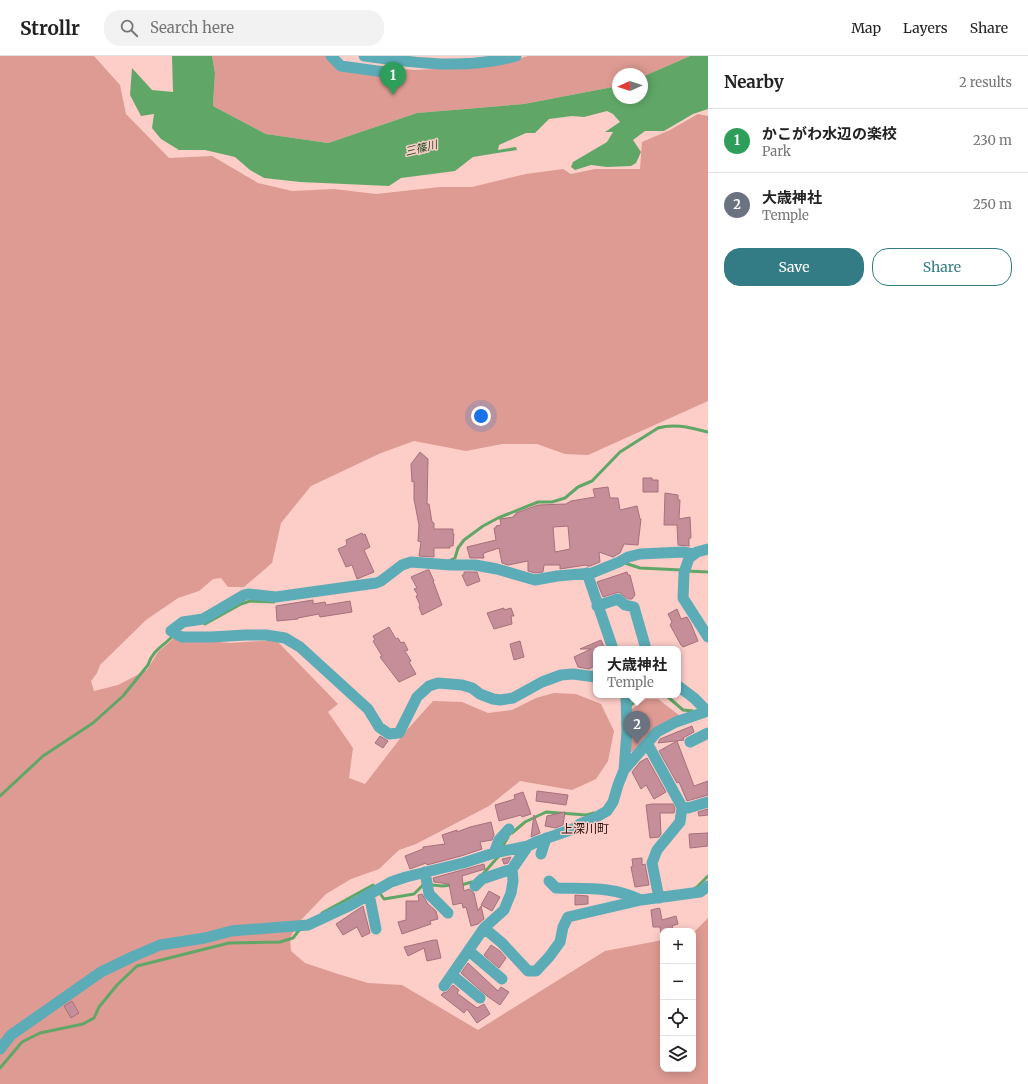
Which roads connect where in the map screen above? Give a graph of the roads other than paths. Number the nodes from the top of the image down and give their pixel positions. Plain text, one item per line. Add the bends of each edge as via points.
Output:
1 (331, 56) edge
2 (364, 56) edge
3 (516, 56) edge
4 (399, 74) dead end
5 (708, 549) edge
6 (693, 554) junction
7 (587, 573) junction
8 (597, 606) junction
9 (708, 637) edge
10 (612, 646) edge
11 (645, 646) edge
12 (593, 677) edge
13 (681, 688) edge
14 (626, 698) edge
15 (708, 711) edge
16 (708, 733) edge
17 (690, 742) dead end
18 (647, 743) junction
19 (624, 770) junction
20 (708, 802) edge
21 (682, 807) junction
22 (509, 828) dead end
23 (546, 838) junction
24 (528, 846) junction
25 (494, 853) junction
26 (541, 854) dead end
27 (512, 869) junction
28 (425, 872) junction
29 (549, 881) dead end
30 (475, 886) dead end
31 (708, 886) edge
32 (369, 894) junction
33 (659, 898) junction
34 (641, 900) junction
35 (448, 913) dead end
36 (484, 928) junction
37 (376, 929) dead end
38 (469, 951) junction
39 (452, 975) junction
40 (502, 979) dead end
41 (444, 986) dead end
42 (480, 998) dead end
43 (0, 1049) edge

1 - 4 street via 341,66
2 - 3 street via 420,64 467,64
5 - 6 street
6 - 7 street via 640,554 628,557 603,570
6 - 9 street via 684,573 683,598
7 - 8 street
7 - 12 street via 535,580 475,565 451,566 411,562 402,565 376,583 276,597 244,595 203,619 183,622 171,631 179,635 211,637 266,635 285,638 300,647 368,709 379,727 389,734 398,733 417,697 429,686 438,683 472,688 480,694 500,700 512,698 561,675
8 - 10 street
8 - 11 street via 618,599 625,605 634,607
13 - 15 street
14 - 19 street
15 - 18 street via 676,722 657,732
16 - 17 street
18 - 19 street
18 - 21 street
19 - 23 street via 613,802 607,811 573,830
20 - 21 street via 688,808
21 - 33 street via 680,822 657,850 652,863
22 - 25 street via 499,840
23 - 24 street
23 - 26 street
24 - 25 street
24 - 27 street
25 - 28 street
27 - 30 street via 482,879
27 - 36 street via 512,893 509,902
28 - 32 street via 391,882
28 - 35 street via 429,894
29 - 34 street via 556,888 610,890
31 - 33 street via 700,892
32 - 37 street
32 - 43 street via 308,925 230,931 160,945 101,972 12,1035
33 - 34 street
34 - 36 street via 568,917 560,942 536,971 528,971
36 - 38 street
38 - 39 street
38 - 40 street
39 - 41 street
39 - 42 street

